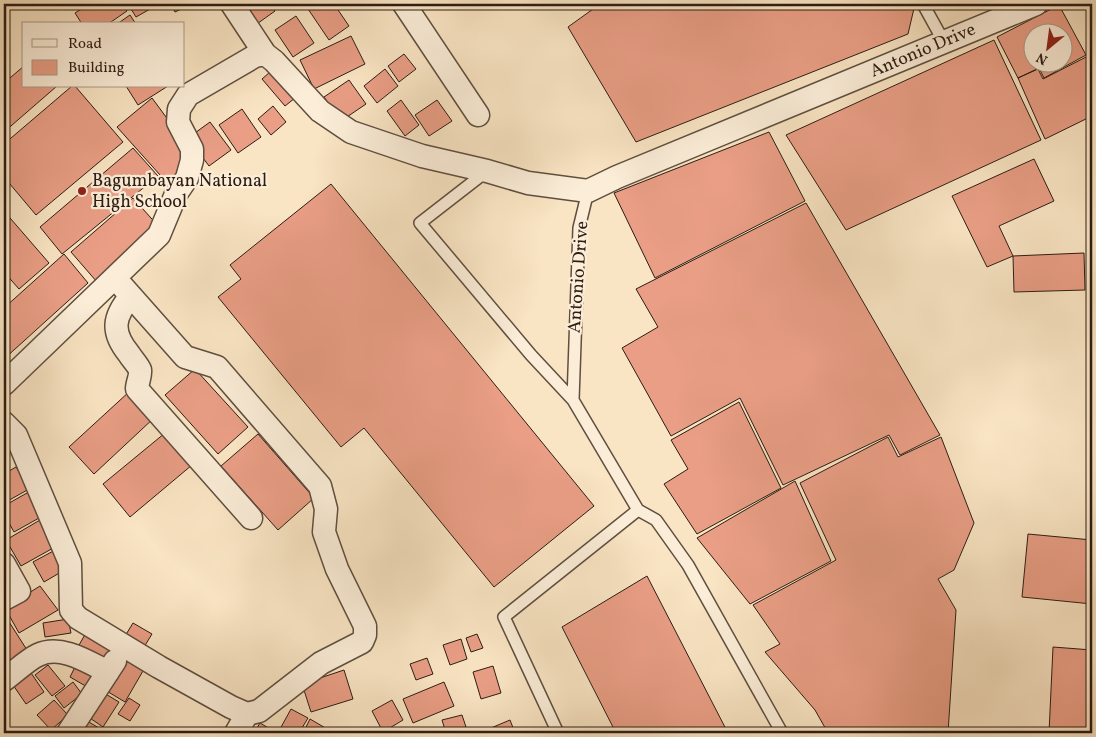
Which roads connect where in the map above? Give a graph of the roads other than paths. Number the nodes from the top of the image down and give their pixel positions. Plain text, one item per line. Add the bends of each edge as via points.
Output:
1 (232, 4) edge
2 (404, 4) edge
3 (923, 4) edge
4 (1036, 4) edge
5 (944, 42) junction
6 (265, 54) junction
7 (478, 115) dead end
8 (487, 171) junction
9 (588, 191) junction
10 (115, 278) junction
11 (131, 296) junction
12 (4, 384) edge
13 (573, 400) junction
14 (4, 423) edge
15 (638, 510) junction
16 (251, 518) dead end
17 (4, 564) edge
18 (4, 599) edge
19 (124, 646) junction
20 (108, 672) junction
21 (4, 680) edge
22 (242, 724) edge
23 (68, 733) edge
24 (558, 733) edge
25 (782, 733) edge

1 - 6 street
2 - 7 street
3 - 5 lane
4 - 5 street, Antonio Drive
5 - 9 street, Antonio Drive
6 - 8 street via 320,111 351,132 422,156
6 - 10 street via 255,56 188,95 179,109 178,122 192,149 187,178 176,194 158,236
8 - 9 street via 528,183
8 - 13 lane via 420,224
9 - 13 lane, Antonio Drive via 579,228
10 - 11 street
10 - 12 street
11 - 16 street via 120,309 116,324 120,343 139,367 138,389
11 - 22 street via 185,357 217,368 320,486 326,509 324,532 337,569 365,626 362,642 320,663
13 - 15 lane
14 - 19 street via 16,435 70,562 71,610 78,618
15 - 24 lane via 504,617
15 - 25 lane via 656,520 688,565
17 - 18 street via 19,591
19 - 20 street
19 - 22 street via 231,708
20 - 21 street via 81,658 62,652 48,652 38,654
20 - 23 street

